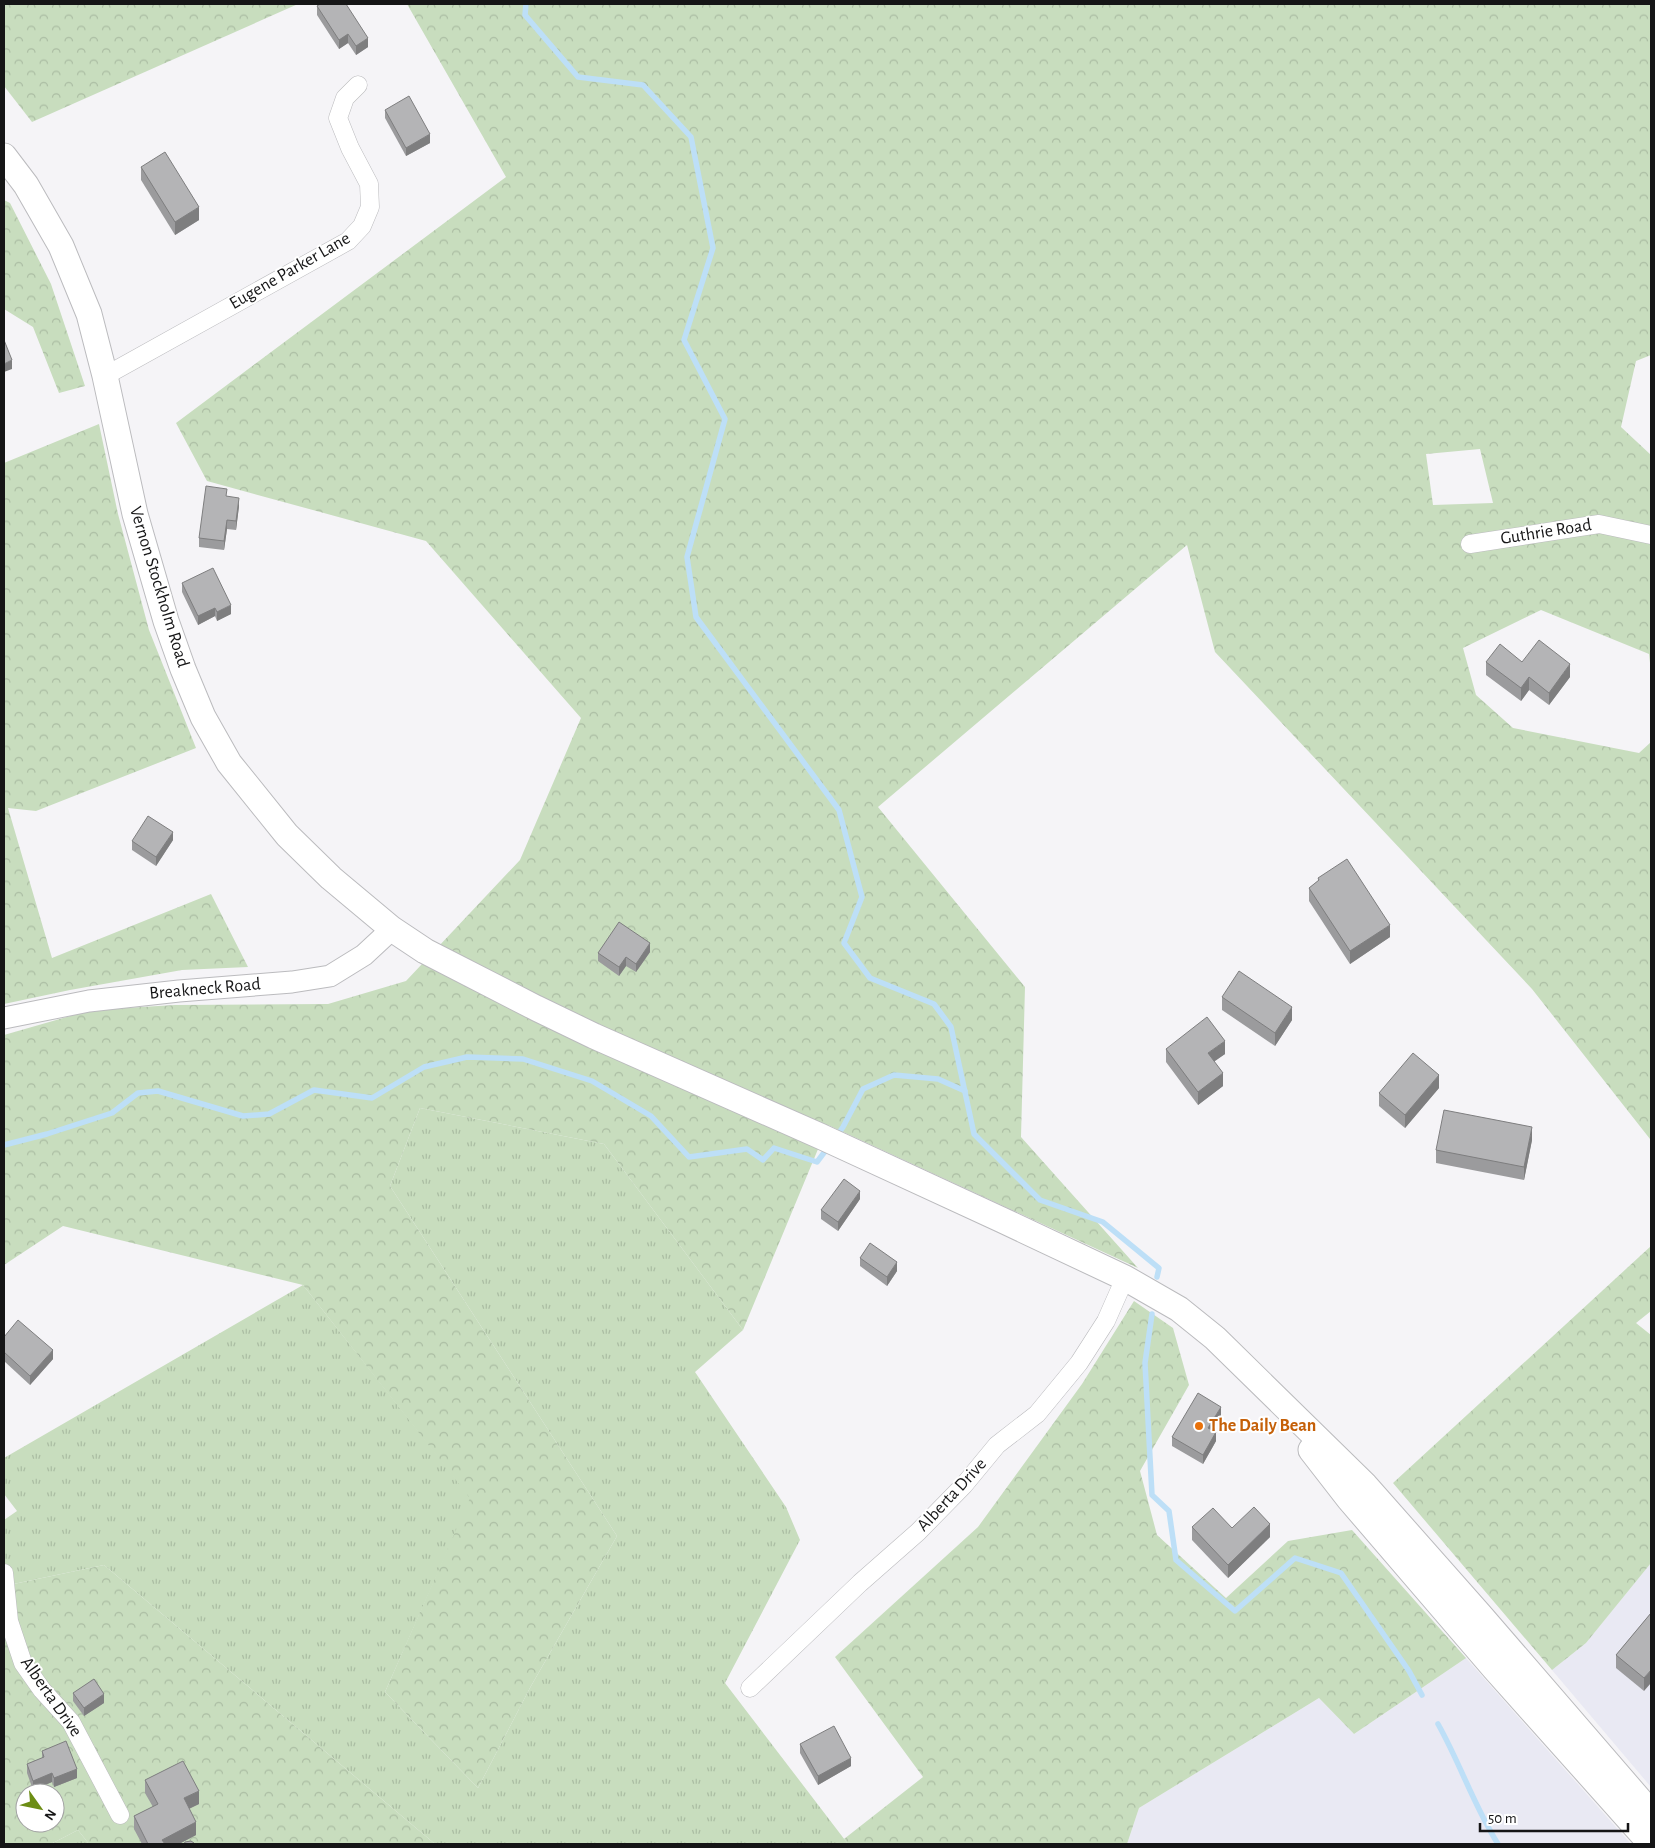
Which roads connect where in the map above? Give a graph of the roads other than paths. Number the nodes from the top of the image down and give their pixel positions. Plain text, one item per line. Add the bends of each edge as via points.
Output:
1 (358, 85) dead end
2 (4, 156) edge
3 (105, 376) junction
4 (1651, 535) edge
5 (1470, 544) dead end
6 (392, 928) junction
7 (4, 1018) edge
8 (1125, 1278) junction
9 (1254, 1376) junction
10 (4, 1573) edge
11 (750, 1688) dead end
12 (1651, 1813) edge
13 (120, 1815) dead end
14 (1651, 1844) edge

1 - 3 street, Eugene Parker Lane via 345,98 338,118 369,184 370,207 362,226 348,241
2 - 3 main road, Vernon Stockholm Road via 26,185 61,246 89,314
3 - 6 main road, Vernon Stockholm Road via 135,514 183,669 203,717 229,763 287,835 331,878
4 - 5 street, Guthrie Road via 1599,524
6 - 7 street, Breakneck Road via 364,955 330,976 89,1000
6 - 8 main road, Vernon Stockholm Road via 425,951 594,1036 820,1136
8 - 9 main road, Vernon Stockholm Road via 1179,1309
8 - 11 street, Alberta Drive via 1106,1321 1037,1414 997,1445 918,1532
9 - 12 main road via 1364,1485
9 - 14 main road via 1349,1499
10 - 13 street, Alberta Drive via 9,1621 23,1663 71,1722

